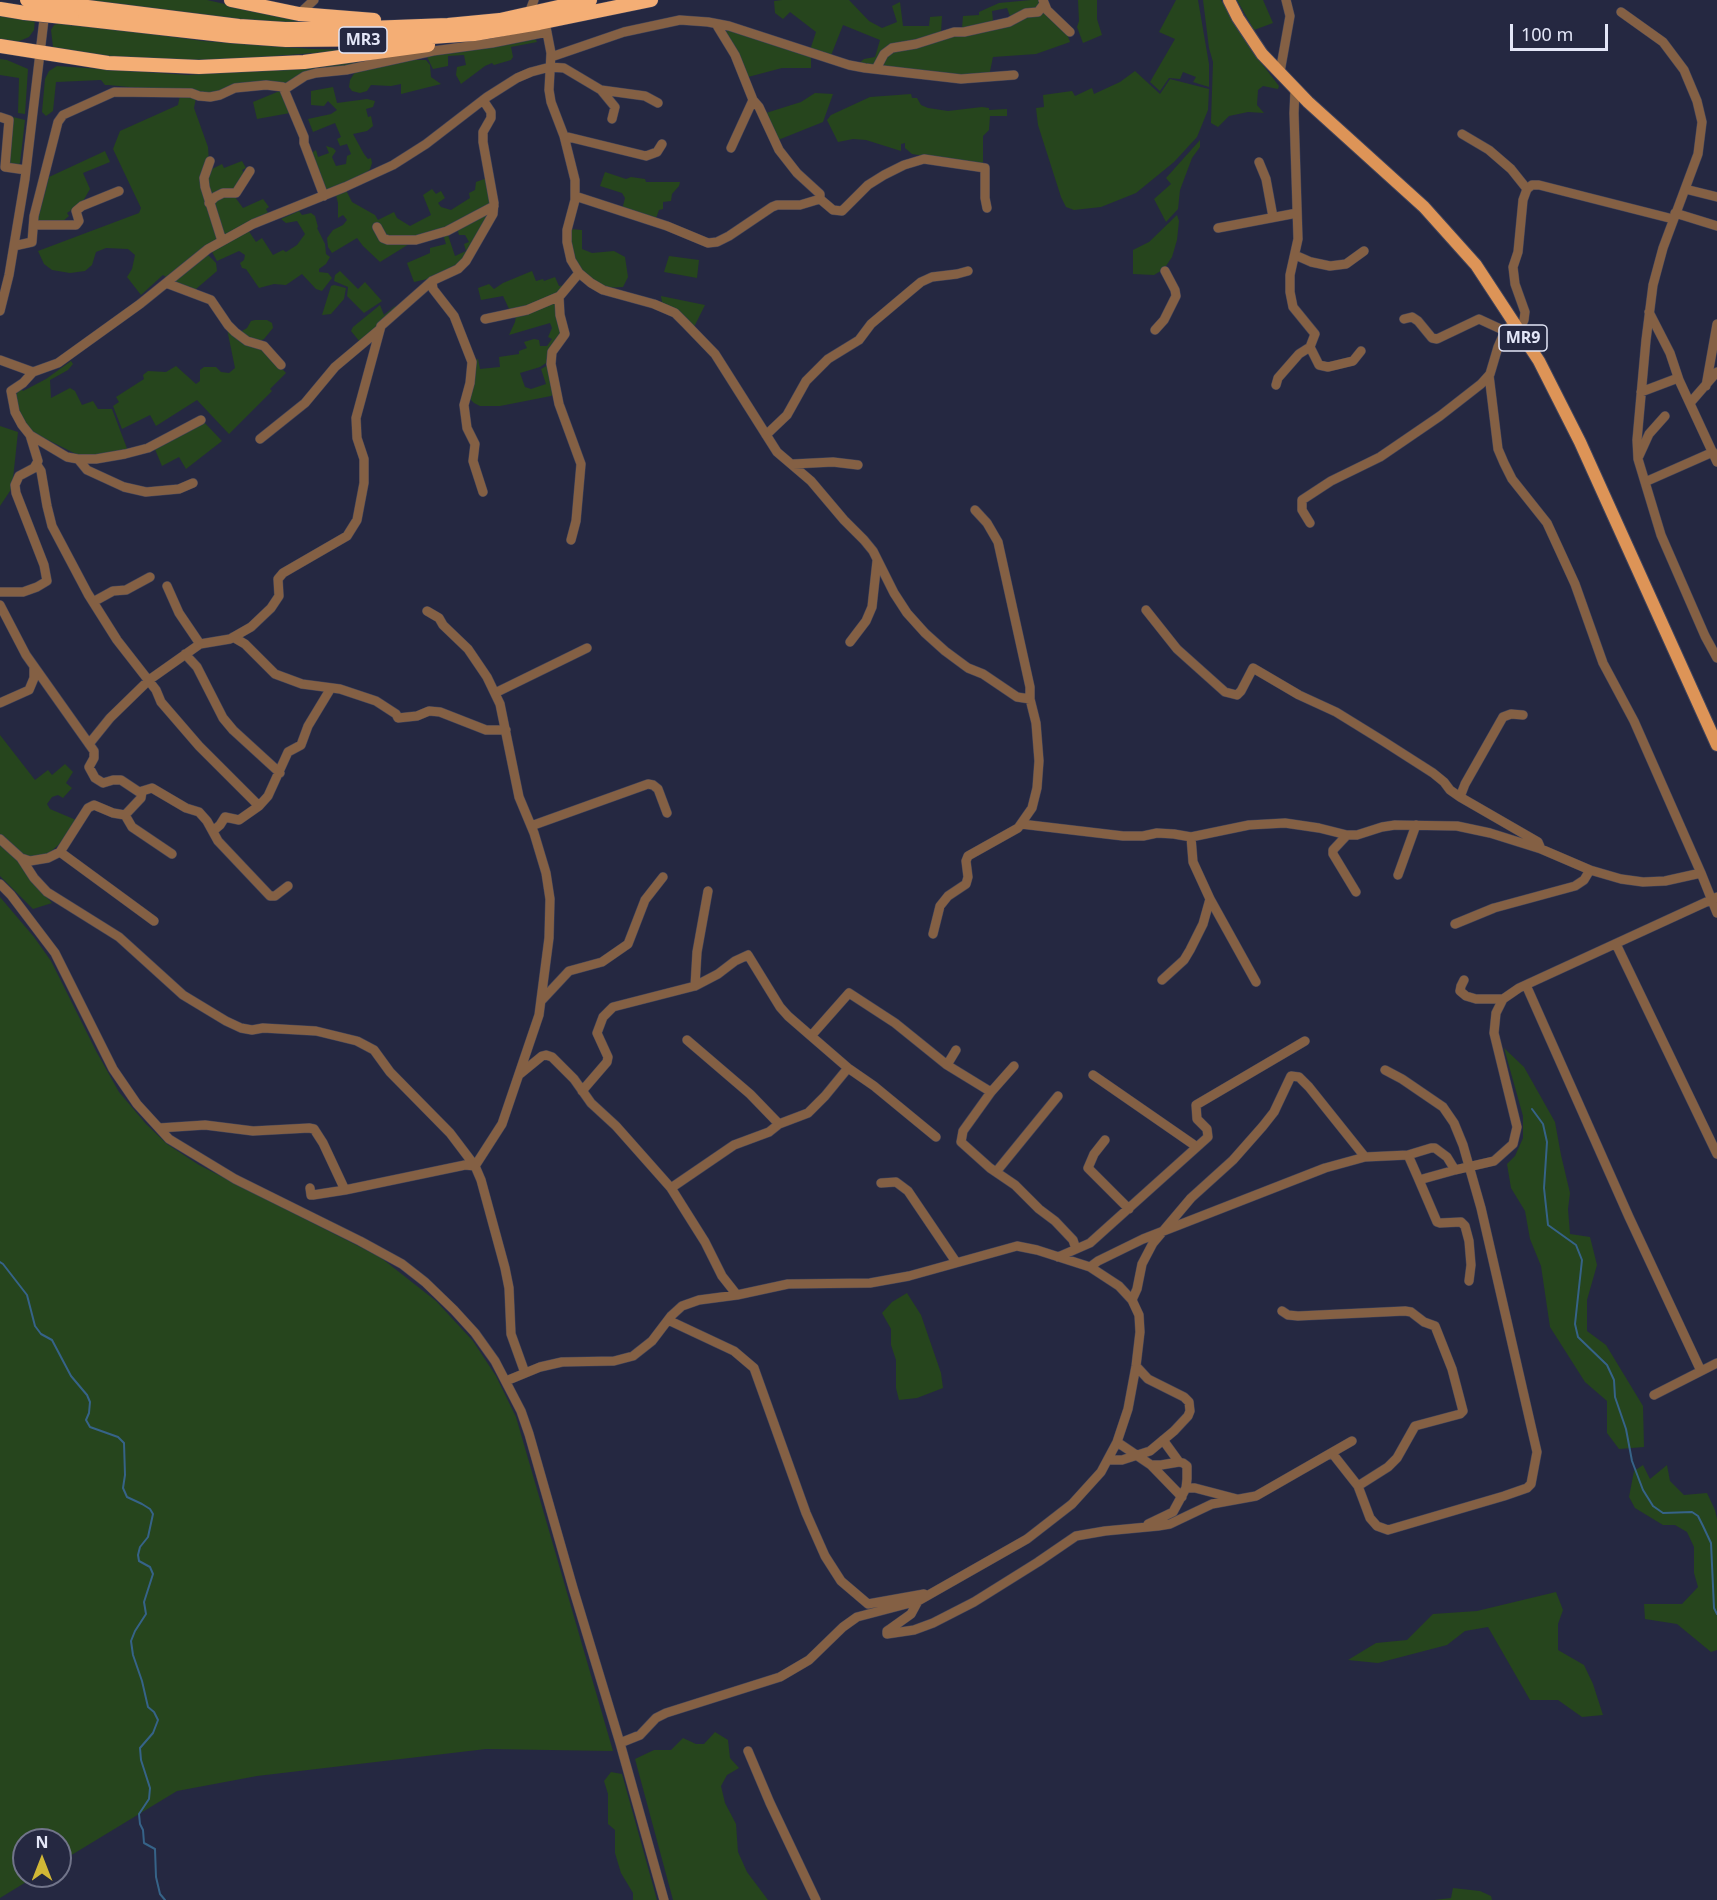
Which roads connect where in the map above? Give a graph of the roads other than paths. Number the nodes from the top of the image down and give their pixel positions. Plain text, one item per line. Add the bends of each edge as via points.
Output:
1 (47, 0) edge
2 (231, 0) edge
3 (314, 0) edge
4 (591, 0) edge
5 (651, 0) edge
6 (1229, 0) edge
7 (1286, 0) edge
8 (1044, 2) edge
9 (26, 4) edge
10 (532, 7) edge
11 (0, 9) edge
12 (72, 11) junction
13 (1621, 12) dead end
14 (299, 14) junction
15 (500, 20) junction
16 (717, 24) junction
17 (546, 27) junction
18 (1070, 32) dead end
19 (474, 34) junction
20 (0, 46) edge
21 (39, 53) junction
22 (550, 62) junction
23 (876, 69) junction
24 (1280, 72) junction
25 (1014, 75) dead end
26 (285, 88) junction
27 (1296, 89) junction
28 (601, 90) junction
29 (483, 100) junction
30 (753, 100) junction
31 (658, 103) dead end
32 (0, 117) edge
33 (612, 119) dead end
34 (1462, 134) dead end
35 (564, 136) junction
36 (662, 144) dead end
37 (731, 148) dead end
38 (210, 160) dead end
39 (1259, 162) dead end
40 (26, 170) junction
41 (250, 171) dead end
42 (1527, 189) junction
43 (1685, 189) junction
44 (119, 190) dead end
45 (324, 196) junction
46 (575, 196) junction
47 (1717, 197) edge
48 (820, 199) junction
49 (209, 203) junction
50 (494, 206) junction
51 (987, 208) dead end
52 (1297, 213) junction
53 (1674, 216) junction
54 (1273, 217) junction
55 (34, 225) junction
56 (1717, 226) edge
57 (377, 227) dead end
58 (1218, 228) dead end
59 (222, 241) junction
60 (14, 246) junction
61 (1364, 251) dead end
62 (1295, 255) junction
63 (968, 271) dead end
64 (1165, 271) dead end
65 (579, 273) junction
66 (432, 281) junction
67 (166, 283) junction
68 (560, 296) junction
69 (0, 311) edge
70 (1649, 312) junction
71 (485, 319) dead end
72 (1404, 319) dead end
73 (1717, 324) edge
74 (381, 328) junction
75 (1512, 328) junction
76 (1155, 330) dead end
77 (1310, 347) junction
78 (1361, 351) dead end
79 (0, 360) edge
80 (280, 365) dead end
81 (33, 372) junction
82 (1717, 372) edge
83 (1489, 375) junction
84 (1678, 378) junction
85 (1276, 385) dead end
86 (1706, 386) junction
87 (11, 391) junction
88 (1641, 393) junction
89 (1, 395) edge
90 (1690, 403) junction
91 (1665, 416) dead end
92 (201, 420) dead end
93 (30, 435) junction
94 (766, 435) junction
95 (260, 439) dead end
96 (1713, 452) junction
97 (78, 459) junction
98 (1638, 459) junction
99 (1717, 462) edge
100 (793, 464) junction
101 (37, 465) junction
102 (858, 465) dead end
103 (1645, 482) junction
104 (193, 483) dead end
105 (483, 492) dead end
106 (975, 510) dead end
107 (1310, 523) dead end
108 (571, 540) dead end
109 (877, 561) junction
110 (150, 577) dead end
111 (166, 586) dead end
112 (0, 592) edge
113 (93, 602) junction
114 (0, 605) edge
115 (1146, 610) dead end
116 (427, 611) dead end
117 (1717, 634) edge
118 (233, 637) junction
119 (1708, 641) junction
120 (850, 642) dead end
121 (200, 644) junction
122 (587, 648) dead end
123 (185, 654) junction
124 (1717, 658) edge
125 (34, 667) junction
126 (149, 680) junction
127 (331, 688) junction
128 (495, 693) junction
129 (1030, 699) junction
130 (0, 703) edge
131 (1523, 715) dead end
132 (506, 730) junction
133 (89, 744) junction
134 (1717, 745) edge
135 (280, 773) junction
136 (142, 792) junction
137 (1460, 797) junction
138 (259, 806) junction
139 (667, 813) dead end
140 (125, 815) junction
141 (1022, 824) junction
142 (1416, 825) junction
143 (531, 826) junction
144 (213, 831) junction
145 (1347, 835) junction
146 (1191, 837) junction
147 (0, 839) edge
148 (1541, 849) junction
149 (60, 852) junction
150 (172, 855) dead end
151 (21, 858) junction
152 (1590, 870) junction
153 (1701, 873) junction
154 (1398, 875) dead end
155 (663, 877) dead end
156 (0, 884) edge
157 (288, 886) dead end
158 (708, 891) dead end
159 (1356, 892) dead end
160 (1715, 898) edge
161 (1210, 899) junction
162 (1717, 913) edge
163 (154, 921) dead end
164 (1455, 924) dead end
165 (933, 934) dead end
166 (1616, 944) junction
167 (1162, 980) dead end
168 (1464, 980) dead end
169 (1256, 982) dead end
170 (1526, 985) junction
171 (695, 986) junction
172 (1503, 999) junction
173 (541, 1001) junction
174 (811, 1036) junction
175 (687, 1040) dead end
176 (1305, 1041) dead end
177 (956, 1050) dead end
178 (947, 1065) junction
179 (1014, 1066) dead end
180 (848, 1068) junction
181 (1385, 1070) dead end
182 (1093, 1075) dead end
183 (518, 1076) junction
184 (582, 1091) junction
185 (991, 1092) junction
186 (1058, 1095) dead end
187 (779, 1124) junction
188 (159, 1128) junction
189 (936, 1137) dead end
190 (1105, 1140) dead end
191 (1197, 1147) junction
192 (1717, 1154) edge
193 (1408, 1155) junction
194 (1365, 1157) junction
195 (475, 1166) junction
196 (1470, 1167) junction
197 (1455, 1170) junction
198 (996, 1172) junction
199 (1419, 1180) junction
200 (880, 1183) dead end
201 (309, 1188) dead end
202 (671, 1188) junction
203 (345, 1190) junction
204 (1129, 1209) junction
205 (1161, 1232) junction
206 (1077, 1249) junction
207 (1058, 1257) junction
208 (956, 1262) junction
209 (1090, 1267) junction
210 (1469, 1281) dead end
211 (737, 1295) junction
212 (1132, 1300) junction
213 (1282, 1311) dead end
214 (668, 1320) junction
215 (1717, 1363) edge
216 (1136, 1366) junction
217 (1701, 1371) junction
218 (525, 1373) junction
219 (506, 1381) junction
220 (1654, 1395) dead end
221 (1163, 1440) junction
222 (1352, 1441) dead end
223 (1117, 1442) junction
224 (1332, 1453) junction
225 (1139, 1456) junction
226 (1108, 1460) junction
227 (1179, 1462) junction
228 (1151, 1465) junction
229 (1358, 1486) junction
230 (1184, 1492) junction
231 (1240, 1500) junction
232 (1137, 1529) junction
233 (933, 1592) junction
234 (918, 1601) junction
235 (620, 1743) junction
236 (748, 1751) dead end
237 (664, 1900) edge
238 (816, 1900) edge

1 - 21 street
2 - 14 highway
3 - 14 street
4 - 10 highway, MR3
5 - 17 highway, MR3
6 - 24 main road, MR9 via 1262,54
7 - 24 street via 1290,16
8 - 18 street
8 - 23 street via 1038,12 1026,13 1010,22 892,48
9 - 11 highway, MR3
9 - 12 highway, MR3, bridge
10 - 15 highway, MR3
12 - 15 highway, MR3 via 285,29 386,28
12 - 19 highway, MR3 via 231,36 286,40
13 - 43 street via 1663,42 1684,70 1697,101 1702,122 1698,154
14 - 15 highway via 394,22
16 - 22 street via 680,20 661,23 624,32
16 - 23 street via 849,65
16 - 30 street
17 - 19 highway, MR3
17 - 22 street
17 - 26 street via 492,43 316,73
19 - 21 highway via 427,46 316,60 199,67 108,63
20 - 21 highway
21 - 40 street
22 - 28 street
22 - 29 street
22 - 35 street via 551,102
23 - 25 street via 961,79
24 - 27 main road, MR9
26 - 45 street
26 - 55 street via 235,88 210,97 191,93 114,92 63,115 54,132
27 - 52 street
27 - 75 main road, MR9 via 1425,207 1476,265
28 - 31 street via 645,96
28 - 33 street via 615,107
29 - 45 street via 393,165
29 - 50 street via 491,112 483,142
30 - 37 street
30 - 48 street via 779,150 820,194
32 - 40 street via 9,120 6,167
34 - 42 street via 1489,150
35 - 36 street via 646,156 657,152
35 - 46 street
38 - 49 street via 204,178
39 - 54 street
40 - 60 street
41 - 49 street via 236,193 223,193
42 - 53 street via 1539,184
42 - 75 street via 1513,267 1525,312 1524,320
43 - 47 street
43 - 53 street
44 - 55 street via 82,206 76,211 75,225
45 - 59 street via 253,224
46 - 48 street via 708,243 729,236 777,205 800,205
46 - 65 street via 567,242
48 - 51 street via 833,210 842,211 884,175 924,159 985,168
49 - 59 street
50 - 57 street via 447,231 416,240 388,240
50 - 66 street via 494,214 466,261
52 - 54 street
52 - 62 street
53 - 56 street
53 - 70 street
54 - 58 street
55 - 60 street via 32,242
59 - 67 street
60 - 69 street
61 - 62 street via 1346,264 1330,266
62 - 77 street via 1290,292 1293,307 1315,334
63 - 94 street via 921,282 871,324 854,345 828,359 806,381 787,415
64 - 76 street via 1176,296
65 - 68 street
65 - 94 street via 603,290 675,313 715,354
66 - 74 street
66 - 105 street via 433,289 454,316 472,362 464,405
67 - 80 street via 211,300 228,326 247,341 264,346
67 - 81 street via 58,363
68 - 71 street via 527,310
68 - 108 street via 565,334 552,352 551,364 559,404 581,464
70 - 84 street
70 - 88 street
72 - 75 street via 1412,317 1437,339 1481,319
73 - 86 street
74 - 95 street via 335,367 305,403
74 - 118 street via 356,418 364,459 357,520 347,536 284,573 278,579 279,596 271,608
75 - 83 street
75 - 134 main road, MR9 via 1539,362 1580,442
77 - 78 street via 1319,365 1328,367 1353,361
77 - 85 street via 1299,354
79 - 81 street
81 - 87 street
82 - 86 street
83 - 107 street via 1440,416 1380,457 1302,500 1302,510
83 - 153 street via 1498,448 1504,463 1547,523 1575,584 1603,663 1634,722
84 - 88 street
84 - 90 street
86 - 90 street
87 - 89 street
87 - 93 street via 15,412
88 - 98 street
90 - 96 street
91 - 98 street via 1649,434
92 - 97 street via 148,448
93 - 97 street via 67,457
93 - 101 street
94 - 100 street via 777,452
96 - 99 street
96 - 103 street
97 - 104 street via 87,470 124,488 146,492 178,489
98 - 103 street
100 - 102 street
100 - 109 street via 864,540
101 - 112 street via 19,476 15,485 47,580 23,592
101 - 113 street via 52,526
103 - 119 street via 1661,535
106 - 129 street via 998,542
109 - 120 street via 870,612
109 - 129 street via 907,613 945,651 1006,692
110 - 113 street
111 - 121 street
113 - 126 street
114 - 125 street
115 - 137 street via 1177,649 1225,692 1237,695 1253,668 1383,741 1433,773
116 - 128 street via 439,618 468,649
117 - 119 street
118 - 121 street
118 - 127 street via 275,674 302,684
119 - 124 street
121 - 123 street
122 - 128 street
123 - 126 street
123 - 135 street via 197,667 223,718
125 - 130 street via 29,690
125 - 133 street
126 - 133 street
126 - 138 street via 161,702 199,746
127 - 132 street via 376,700 398,718 440,712 486,730
127 - 135 street via 301,745 288,752
128 - 132 street
129 - 141 street via 1036,723 1037,788 1032,808
131 - 137 street via 1503,717
132 - 143 street via 519,797
133 - 136 street via 94,755 89,767 95,778 103,783 121,780
135 - 138 street
136 - 140 street
136 - 144 street via 152,788 199,812
137 - 148 street via 1538,842
138 - 144 street via 239,820 225,817
139 - 143 street via 657,789 648,784
140 - 149 street via 94,805 87,808
140 - 150 street via 132,827
141 - 146 street via 1123,836 1157,833
141 - 165 street via 968,856 966,884 940,906
142 - 145 street via 1382,826
142 - 148 street via 1457,826
142 - 154 street
143 - 173 street via 550,899
144 - 157 street via 270,896
145 - 146 street via 1285,823 1249,825
145 - 159 street via 1333,854
146 - 161 street via 1193,862
147 - 151 street
148 - 152 street
149 - 151 street via 39,861
149 - 163 street
151 - 195 street via 47,892 119,937 183,994 226,1021 252,1030 315,1031 357,1041 374,1050
152 - 153 street via 1643,882
152 - 164 street via 1575,886 1494,908
153 - 160 street
155 - 173 street via 645,900 628,944 602,962 569,971
156 - 188 street via 55,953 113,1069
158 - 171 street
160 - 162 street
160 - 166 street
161 - 167 street via 1190,950
161 - 169 street
166 - 170 street
166 - 192 street
168 - 172 street via 1460,991 1466,996
170 - 172 street
170 - 217 street
171 - 174 street via 748,955 780,1007
171 - 184 street via 613,1007 603,1017 597,1033 607,1062
172 - 196 street via 1496,1013 1494,1033 1516,1128 1513,1144 1494,1161
173 - 183 street
174 - 178 street via 849,993
174 - 180 street
175 - 187 street
176 - 191 street via 1196,1105 1197,1119 1209,1132
177 - 178 street
178 - 185 street
179 - 185 street
180 - 187 street via 808,1113
180 - 189 street
181 - 196 street via 1443,1107 1454,1123
182 - 191 street
183 - 184 street via 546,1055
183 - 195 street via 502,1124
184 - 202 street
185 - 198 street via 960,1137 965,1147
186 - 198 street
187 - 202 street via 769,1132 734,1145
188 - 203 street via 205,1125 253,1131 314,1129
188 - 219 street via 169,1139 235,1179 402,1264 475,1333
190 - 204 street via 1088,1168
191 - 204 street
193 - 194 street
193 - 197 street via 1435,1148
193 - 199 street
194 - 205 street via 1325,1168
194 - 205 street via 1309,1087 1299,1077 1291,1076 1263,1126
195 - 203 street
195 - 218 street via 505,1268 511,1334
196 - 197 street
196 - 229 street via 1538,1452 1531,1484 1504,1496 1388,1530 1370,1518
197 - 199 street
198 - 206 street via 1055,1221
199 - 210 street via 1437,1222 1461,1222 1465,1226 1470,1249
200 - 208 street via 896,1182 908,1191
201 - 203 street via 311,1195
202 - 211 street
204 - 206 street via 1090,1243
205 - 209 street
205 - 212 street via 1145,1258
206 - 207 street
207 - 208 street via 1017,1246
207 - 209 street
208 - 211 street via 870,1283 788,1284
209 - 212 street
211 - 214 street via 690,1303
212 - 216 street via 1139,1315
213 - 229 street via 1298,1316 1411,1312 1435,1326 1439,1335 1457,1384 1462,1413 1415,1426 1397,1458
214 - 218 street via 652,1341 633,1356 614,1361 562,1362
214 - 233 street via 734,1351 754,1368 803,1504 825,1556 841,1581 868,1604
215 - 217 street
216 - 221 street via 1148,1379 1189,1402 1188,1416
216 - 223 street
217 - 220 street
218 - 219 street
219 - 235 street via 529,1434
221 - 225 street
221 - 227 street
222 - 224 street
223 - 225 street
223 - 226 street
224 - 229 street
224 - 231 street via 1256,1496
225 - 226 street
225 - 228 street
226 - 233 street via 1072,1504 1027,1539
227 - 228 street
227 - 230 street via 1186,1466
228 - 230 street
230 - 231 street via 1195,1488
230 - 232 street via 1173,1512
231 - 232 street via 1203,1508 1170,1524
232 - 234 street via 1076,1536 974,1602 914,1630 887,1634 911,1614
233 - 234 street
234 - 235 street via 857,1617 809,1660 780,1677 666,1713 640,1735
235 - 237 street
236 - 238 street

